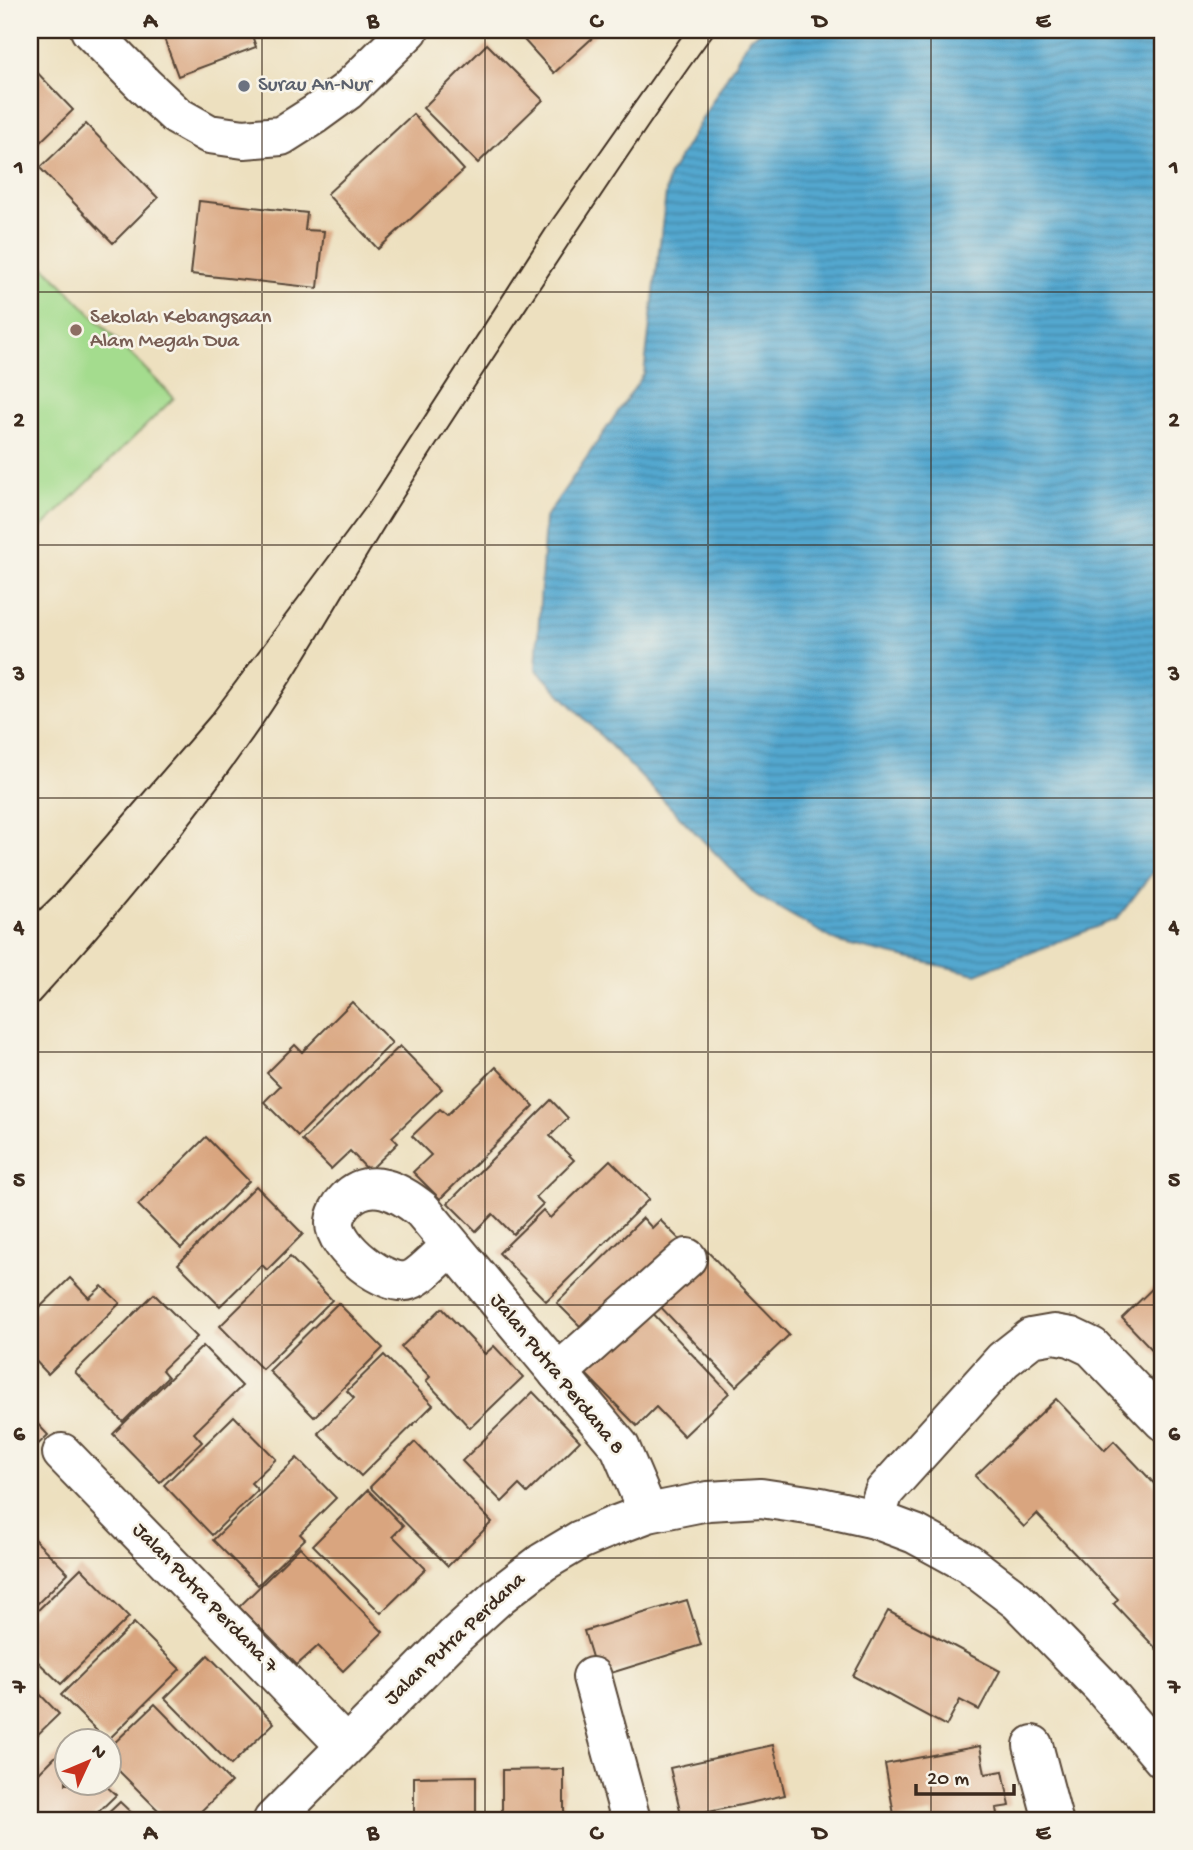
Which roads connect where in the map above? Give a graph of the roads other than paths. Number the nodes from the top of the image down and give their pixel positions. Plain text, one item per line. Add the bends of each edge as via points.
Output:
1 (90, 30) edge
2 (409, 30) edge
3 (451, 1246) dead end
4 (687, 1258) dead end
5 (558, 1373) junction
6 (1163, 1421) edge
7 (62, 1453) dead end
8 (648, 1513) junction
9 (875, 1519) junction
10 (592, 1677) dead end
11 (345, 1745) junction
12 (1032, 1745) dead end
13 (1163, 1759) edge
14 (273, 1820) edge
15 (631, 1820) edge
16 (1053, 1820) edge

1 - 2 street via 177,116 209,134 244,139 281,136 314,115
3 - 5 street, Jalan Putra Perdana 8
4 - 5 street
5 - 8 street, Jalan Putra Perdana 8 via 620,1447
6 - 9 street via 1092,1347 1054,1334 1031,1338 1003,1360 884,1492
7 - 11 street, Jalan Putra Perdana 7
8 - 9 street, Jalan Putra Perdana via 761,1497
8 - 11 street, Jalan Putra Perdana via 580,1539 543,1562 454,1637
9 - 13 street, Jalan Putra Perdana via 915,1534 968,1563 1018,1601 1101,1686
10 - 15 street
11 - 14 street, Jalan Putra Perdana
12 - 16 street

